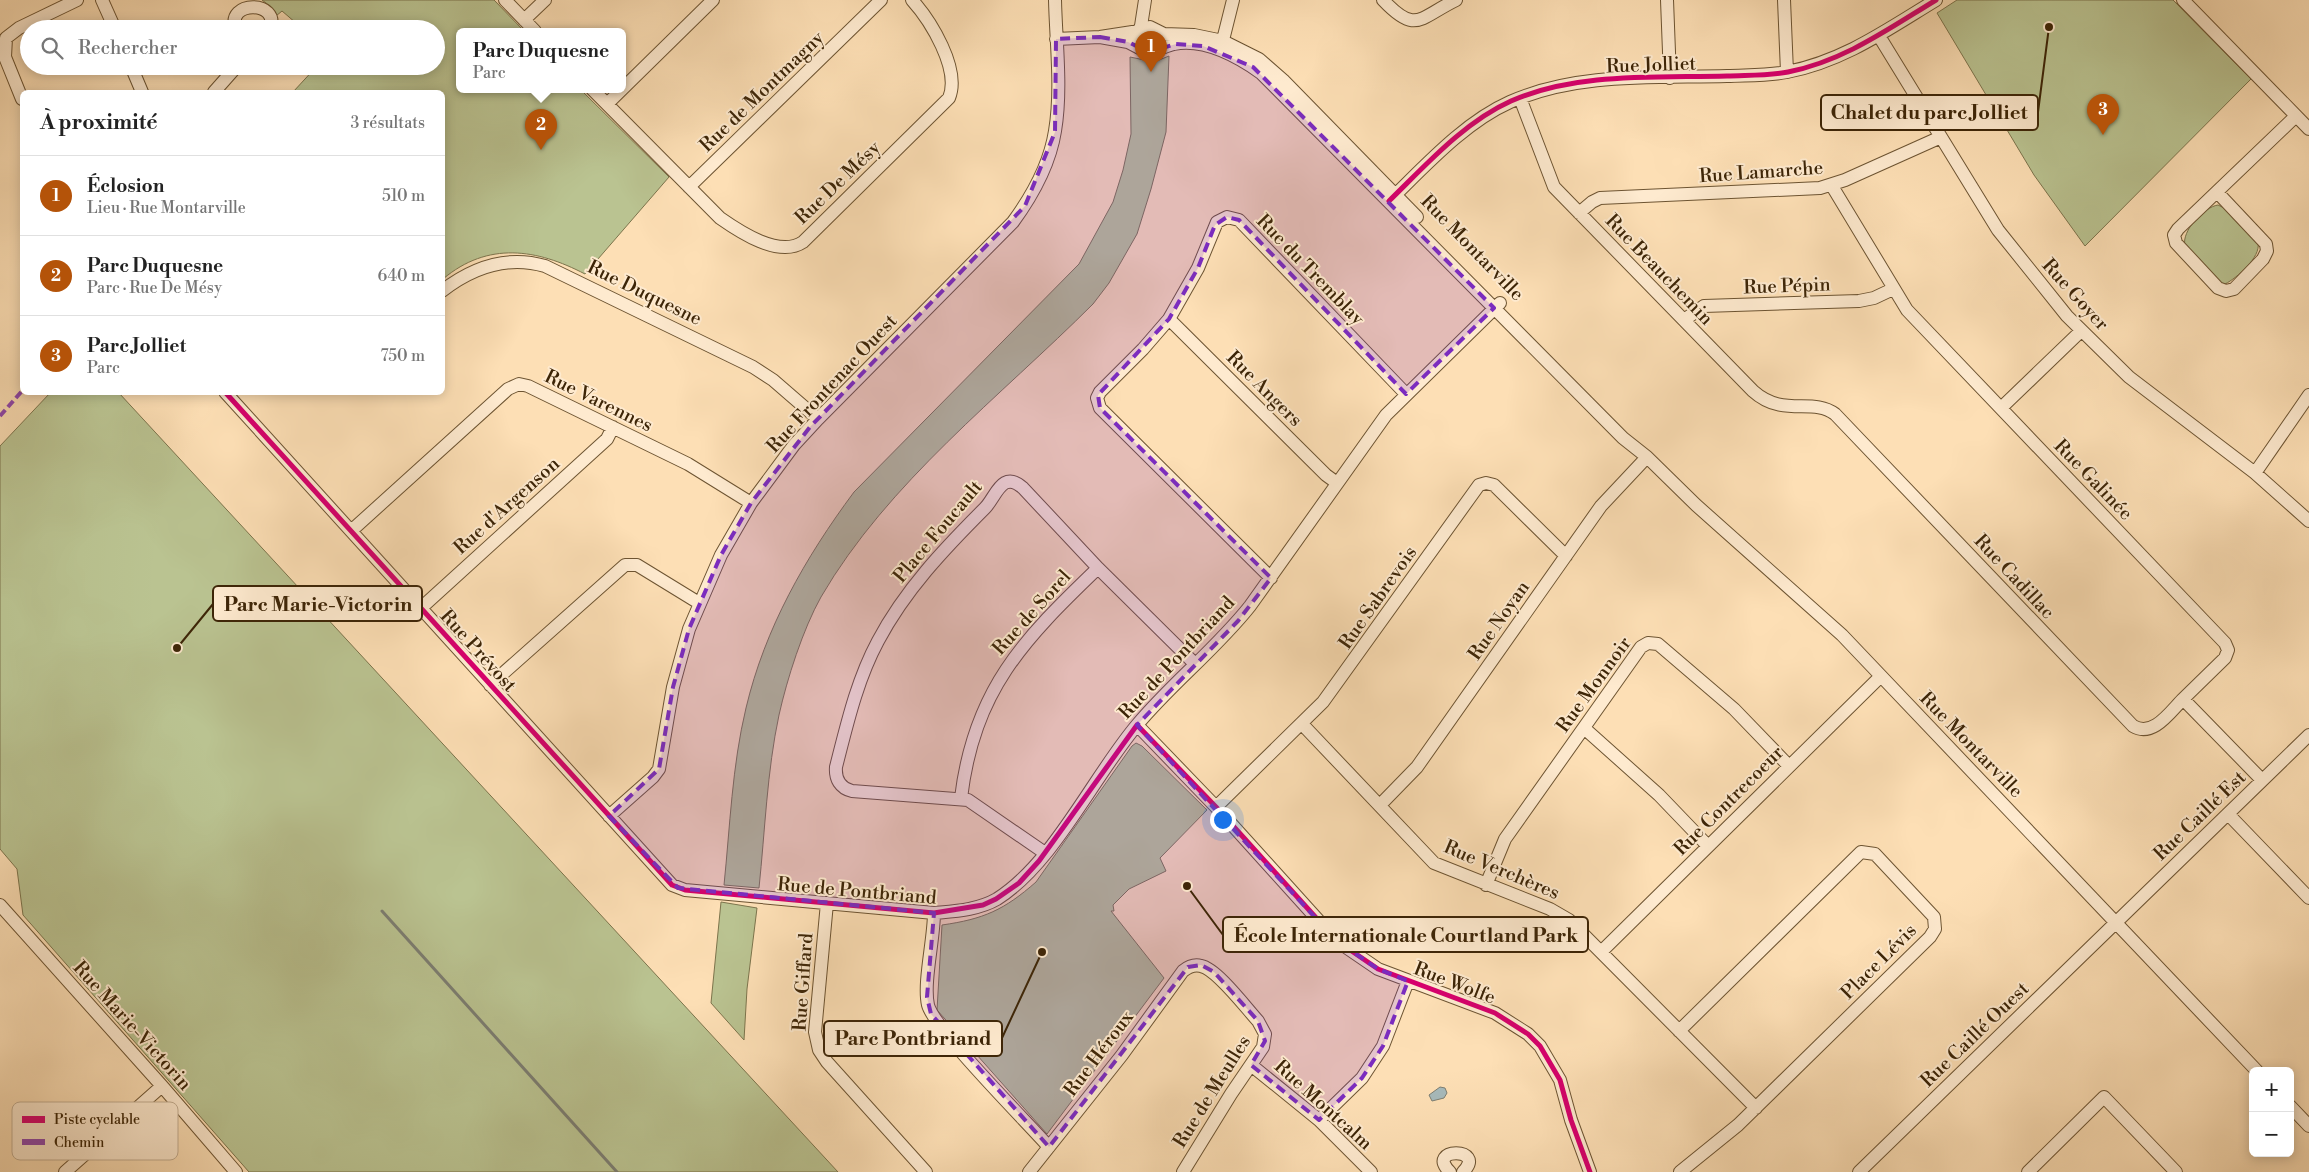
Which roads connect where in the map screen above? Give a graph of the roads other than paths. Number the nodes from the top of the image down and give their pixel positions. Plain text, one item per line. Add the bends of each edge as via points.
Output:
1 (77, 0) edge
2 (102, 0) edge
3 (505, 0) edge
4 (545, 0) edge
5 (713, 0) edge
6 (882, 0) edge
7 (912, 0) edge
8 (1055, 0) edge
9 (1146, 0) edge
10 (1233, 0) edge
11 (1383, 0) edge
12 (1456, 0) edge
13 (1667, 0) edge
14 (1784, 0) edge
15 (1936, 0) edge
16 (2183, 0) edge
17 (36, 20) edge
18 (111, 20) edge
19 (235, 20) edge
20 (272, 20) edge
21 (524, 20) junction
22 (20, 28) edge
23 (532, 28) edge
24 (1140, 30) junction
25 (1157, 31) junction
26 (1879, 36) junction
27 (1100, 37) junction
28 (1056, 39) junction
29 (1138, 46) junction
30 (1222, 46) junction
31 (1152, 51) junction
32 (1788, 72) junction
33 (135, 75) edge
34 (229, 75) edge
35 (1670, 78) junction
36 (626, 85) edge
37 (141, 90) edge
38 (216, 90) edge
39 (596, 93) edge
40 (618, 93) edge
41 (20, 94) edge
42 (1520, 98) junction
43 (607, 104) junction
44 (2296, 116) junction
45 (2309, 129) edge
46 (1941, 137) junction
47 (1832, 186) junction
48 (689, 188) junction
49 (2217, 192) junction
50 (1392, 198) junction
51 (1579, 213) junction
52 (445, 289) edge
53 (1892, 289) junction
54 (1497, 305) junction
55 (1169, 318) junction
56 (1684, 320) junction
57 (2081, 331) junction
58 (1406, 394) junction
59 (228, 395) edge
60 (2309, 395) edge
61 (2001, 408) junction
62 (1825, 409) joint
63 (818, 419) junction
64 (613, 427) junction
65 (1647, 457) junction
66 (2255, 474) junction
67 (1337, 482) junction
68 (750, 503) junction
69 (2309, 521) edge
70 (351, 531) junction
71 (1566, 556) junction
72 (1098, 568) junction
73 (1271, 578) junction
74 (699, 603) junction
75 (421, 608) junction
76 (1196, 664) junction
77 (1881, 676) junction
78 (490, 685) junction
79 (2184, 699) junction
80 (1302, 724) junction
81 (1137, 725) junction
82 (1584, 728) junction
83 (2309, 735) edge
84 (1789, 766) junction
85 (2262, 780) junction
86 (961, 798) junction
87 (1380, 805) junction
88 (1216, 807) junction
89 (2228, 814) junction
90 (609, 816) junction
91 (1708, 846) junction
92 (1045, 853) junction
93 (1486, 885) junction
94 (2309, 898) edge
95 (827, 903) junction
96 (0, 905) edge
97 (934, 913) junction
98 (2115, 922) junction
99 (1602, 951) junction
100 (1201, 965) joint
101 (1408, 981) junction
102 (1679, 1031) junction
103 (1251, 1065) junction
104 (2253, 1067) edge
105 (162, 1086) junction
106 (144, 1102) edge
107 (176, 1102) edge
108 (178, 1105) edge
109 (1756, 1108) junction
110 (2294, 1110) edge
111 (1319, 1120) junction
112 (2309, 1126) edge
113 (1049, 1146) junction
114 (79, 1160) edge
115 (1369, 1171) edge
116 (66, 1172) edge
117 (236, 1172) edge
118 (926, 1172) edge
119 (1029, 1172) edge
120 (1183, 1172) edge
121 (1449, 1172) edge
122 (1463, 1172) edge
123 (1590, 1172) edge
124 (1680, 1172) edge
125 (1859, 1172) edge
126 (2028, 1172) edge
127 (2176, 1172) edge

1 - 17 street
2 - 18 street
3 - 21 street
4 - 21 street
5 - 36 street
6 - 48 street, Rue de Montmagny
7 - 48 street, Rue De Mésy via 934,29 941,45 951,84 949,98 803,242 782,247 742,231 720,218
8 - 28 street, Rue Frontenac Ouest
9 - 24 street
9 - 25 street
10 - 30 street
11 - 12 street via 1398,16 1411,21
13 - 35 street
14 - 32 street
15 - 26 street, Rue Jolliet
16 - 44 street
19 - 20 street via 241,7 252,3 268,10
21 - 23 street
22 - 41 street via 6,38 5,57
24 - 25 street, Rue Montarville via 1148,27
24 - 27 street, Rue Montarville
24 - 29 street via 1136,38
25 - 30 street, Rue Montarville
25 - 31 street via 1160,42
26 - 32 street, Rue Jolliet via 1833,58
26 - 46 street, Rue Goyer
27 - 28 street, Rue Montarville
27 - 29 street, Rue Montarville
28 - 63 street, Rue Frontenac Ouest via 1055,132 1050,151 1025,206 1013,222
29 - 31 street, Rue Montarville via 1144,51
30 - 31 street, Rue Montarville via 1180,44
30 - 50 street, Rue Montarville via 1261,73
32 - 35 street, Rue Jolliet
33 - 37 street
34 - 38 street
35 - 42 street, Rue Jolliet via 1584,82
39 - 43 street, Rue De Mésy
40 - 43 street
42 - 50 street, Rue Jolliet via 1497,108 1472,126
42 - 51 street, Rue Beauchemin via 1550,180
43 - 48 street, Rue De Mésy
44 - 45 street
44 - 49 street
46 - 47 street, Rue Lamarche
46 - 57 street, Rue Goyer via 1998,230
47 - 51 street, Rue Lamarche via 1600,198
47 - 53 street, Rue Galinée
49 - 49 street via 2174,235 2176,243 2218,288 2226,292 2234,289 2264,259 2267,251 2266,244
50 - 54 street, Rue Montarville
51 - 56 street, Rue Beauchemin
52 - 63 street, Rue Duquesne via 488,265 521,261 545,266 753,366
53 - 56 street, Rue Pépin via 1864,301 1704,306
53 - 61 street, Rue Galinée via 1907,310
54 - 58 street, Rue de Pontbriand
54 - 65 street, Rue Montarville via 1628,433
55 - 58 street, Rue du Tremblay via 1198,268 1215,225 1222,218 1233,217
55 - 67 street, Rue Angers via 1326,475
55 - 73 street, Rue du Tremblay via 1100,392 1098,405
56 - 62 street, Rue Beauchemin via 1759,397 1784,406
57 - 61 street
57 - 66 street, Rue Goyer via 2129,377
58 - 67 street, Rue de Pontbriand
59 - 70 street, Rue Prévost
60 - 66 street
61 - 79 street, Rue Galinée via 2225,643 2228,650 2225,658
62 - 79 street, Rue Cadillac via 1836,414 2132,726 2142,730 2151,728
63 - 68 street, Rue Frontenac Ouest
64 - 68 street, Rue Varennes via 695,468
64 - 70 street, Rue Varennes via 528,386 513,386
64 - 75 street, Rue d'Argenson via 607,439
65 - 71 street, Rue Noyan via 1601,506
65 - 77 street, Rue Montarville via 1696,505 1818,612
66 - 69 street, Rue Goyer
67 - 73 street, Rue de Pontbriand
68 - 74 street, Rue Frontenac Ouest
70 - 75 street, Rue Prévost
71 - 80 street, Rue Sabrevois via 1496,487 1489,483 1479,485 1338,684
71 - 87 street, Rue Noyan via 1417,767
72 - 76 street, Place Foucault
72 - 86 street, Rue de Sorel via 1022,645 994,686 974,732
72 - 86 street, Place Foucault via 1019,484 1004,483 992,502 911,588 878,641 858,687 836,772 838,780 852,790
73 - 76 street, Rue de Pontbriand via 1238,621
74 - 78 street via 637,565 625,565
74 - 90 street, Rue Frontenac Ouest via 673,687 659,769
75 - 78 street, Rue Prévost
76 - 81 street, Rue de Pontbriand
77 - 84 street, Rue Contrecoeur
77 - 98 street, Rue Montarville
78 - 90 street, Rue Prévost
79 - 85 street
80 - 87 street, Rue Verchères
80 - 88 street, Rue Sabrevois
81 - 88 street, Rue Wolfe
81 - 92 street, Rue de Pontbriand
82 - 84 street, Rue Monnoir via 1641,647 1656,642 1734,709
82 - 91 street via 1659,795
82 - 93 street, Rue Monnoir via 1505,839
83 - 85 street, Rue Caillé Est
84 - 91 street, Rue Contrecoeur
85 - 89 street, Rue Caillé Est
86 - 92 street, Place Foucault via 976,804
87 - 93 street, Rue Verchères via 1434,863
88 - 101 street, Rue Wolfe via 1336,940 1378,969
89 - 94 street
89 - 98 street, Rue Caillé Est
90 - 95 street, Rue de Pontbriand via 666,880 678,888
91 - 99 street, Rue Contrecoeur
92 - 97 street, Rue de Pontbriand via 1019,883 996,900 959,911
93 - 99 street, Rue Verchères via 1560,914
95 - 97 street, Rue de Pontbriand
95 - 118 street, Rue Giffard via 816,1024 818,1046 827,1062
96 - 105 street, Rue Marie-Victorin
97 - 113 street via 927,998 932,1014
98 - 104 street, Rue Montarville
98 - 125 street, Rue Caillé Ouest
99 - 102 street, Rue Verchères
100 - 103 street, Rue de Meulles via 1214,972 1263,1028 1264,1044
100 - 113 street, Rue Héroux via 1183,971 1122,1055
101 - 111 street via 1383,1046 1362,1078
101 - 123 street, Rue Wolfe via 1495,1013 1516,1024 1540,1046 1560,1080
102 - 109 street, Rue Verchères
102 - 109 street, Place Lévis via 1859,853 1870,851 1878,857 1932,914 1936,922 1934,932
103 - 111 street, Rue Montcalm
103 - 120 street, Rue de Meulles
105 - 106 street
105 - 107 street, Rue Marie-Victorin
108 - 117 street, Rue Marie-Victorin
109 - 124 street
110 - 112 street
111 - 115 street, Rue Montcalm
113 - 119 street, Rue Héroux
114 - 116 street
121 - 122 street via 1446,1157 1456,1152 1467,1160
126 - 127 street via 2104,1097

